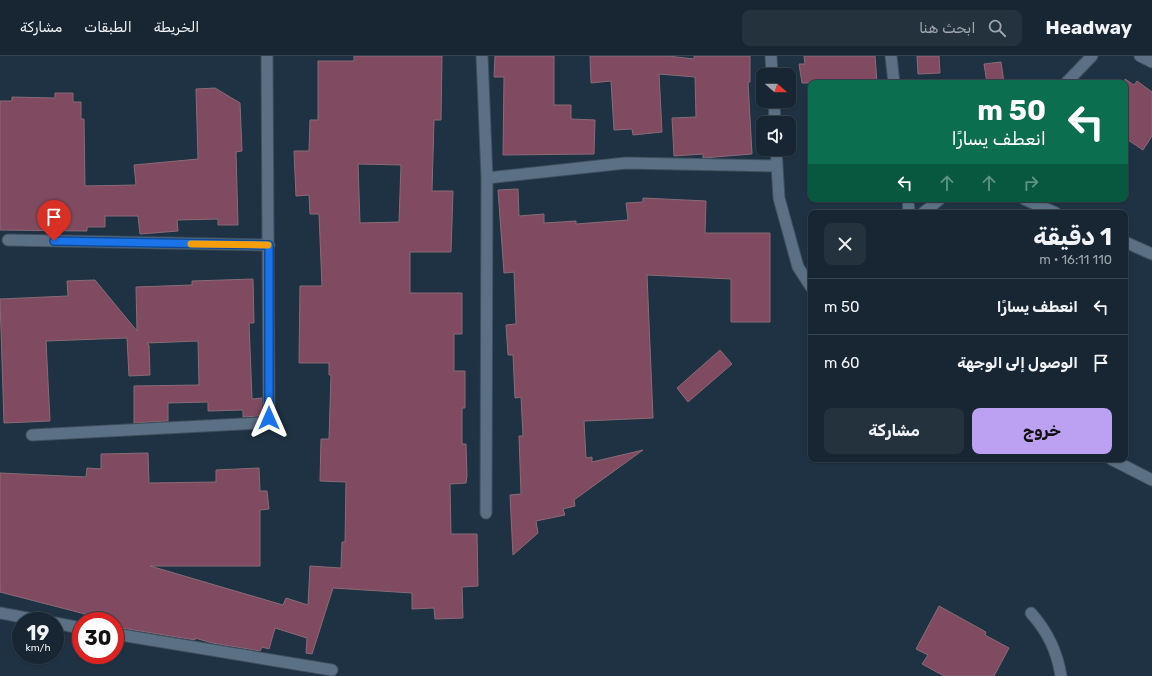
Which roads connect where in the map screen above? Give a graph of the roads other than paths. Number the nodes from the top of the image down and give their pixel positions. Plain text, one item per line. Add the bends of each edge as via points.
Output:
1 (267, 56) edge
2 (482, 56) edge
3 (771, 56) edge
4 (891, 56) edge
5 (1092, 56) edge
6 (1140, 56) edge
7 (1152, 62) edge
8 (772, 68) edge
9 (894, 80) edge
10 (1069, 80) edge
11 (776, 156) edge
12 (777, 166) junction
13 (486, 178) junction
14 (936, 202) edge
15 (1031, 202) edge
16 (927, 210) edge
17 (1049, 210) edge
18 (8, 240) dead end
19 (1128, 243) edge
20 (269, 245) junction
21 (1152, 254) edge
22 (808, 283) edge
23 (32, 435) dead end
24 (1117, 462) edge
25 (1152, 480) edge
26 (486, 513) dead end
27 (0, 613) edge
28 (1031, 613) dead end
29 (12, 615) edge
30 (124, 635) edge
31 (332, 670) dead end
32 (1061, 676) edge

1 - 20 street
2 - 13 street
3 - 8 street
4 - 9 street
5 - 10 street
6 - 7 street
11 - 12 street
12 - 13 street via 626,163
12 - 22 street via 778,198 798,267
13 - 26 street
14 - 16 street
15 - 17 street
18 - 20 street
19 - 21 street
20 - 23 street via 269,418 261,423
24 - 25 street
27 - 29 street
28 - 32 street via 1045,630 1058,661
30 - 31 street

